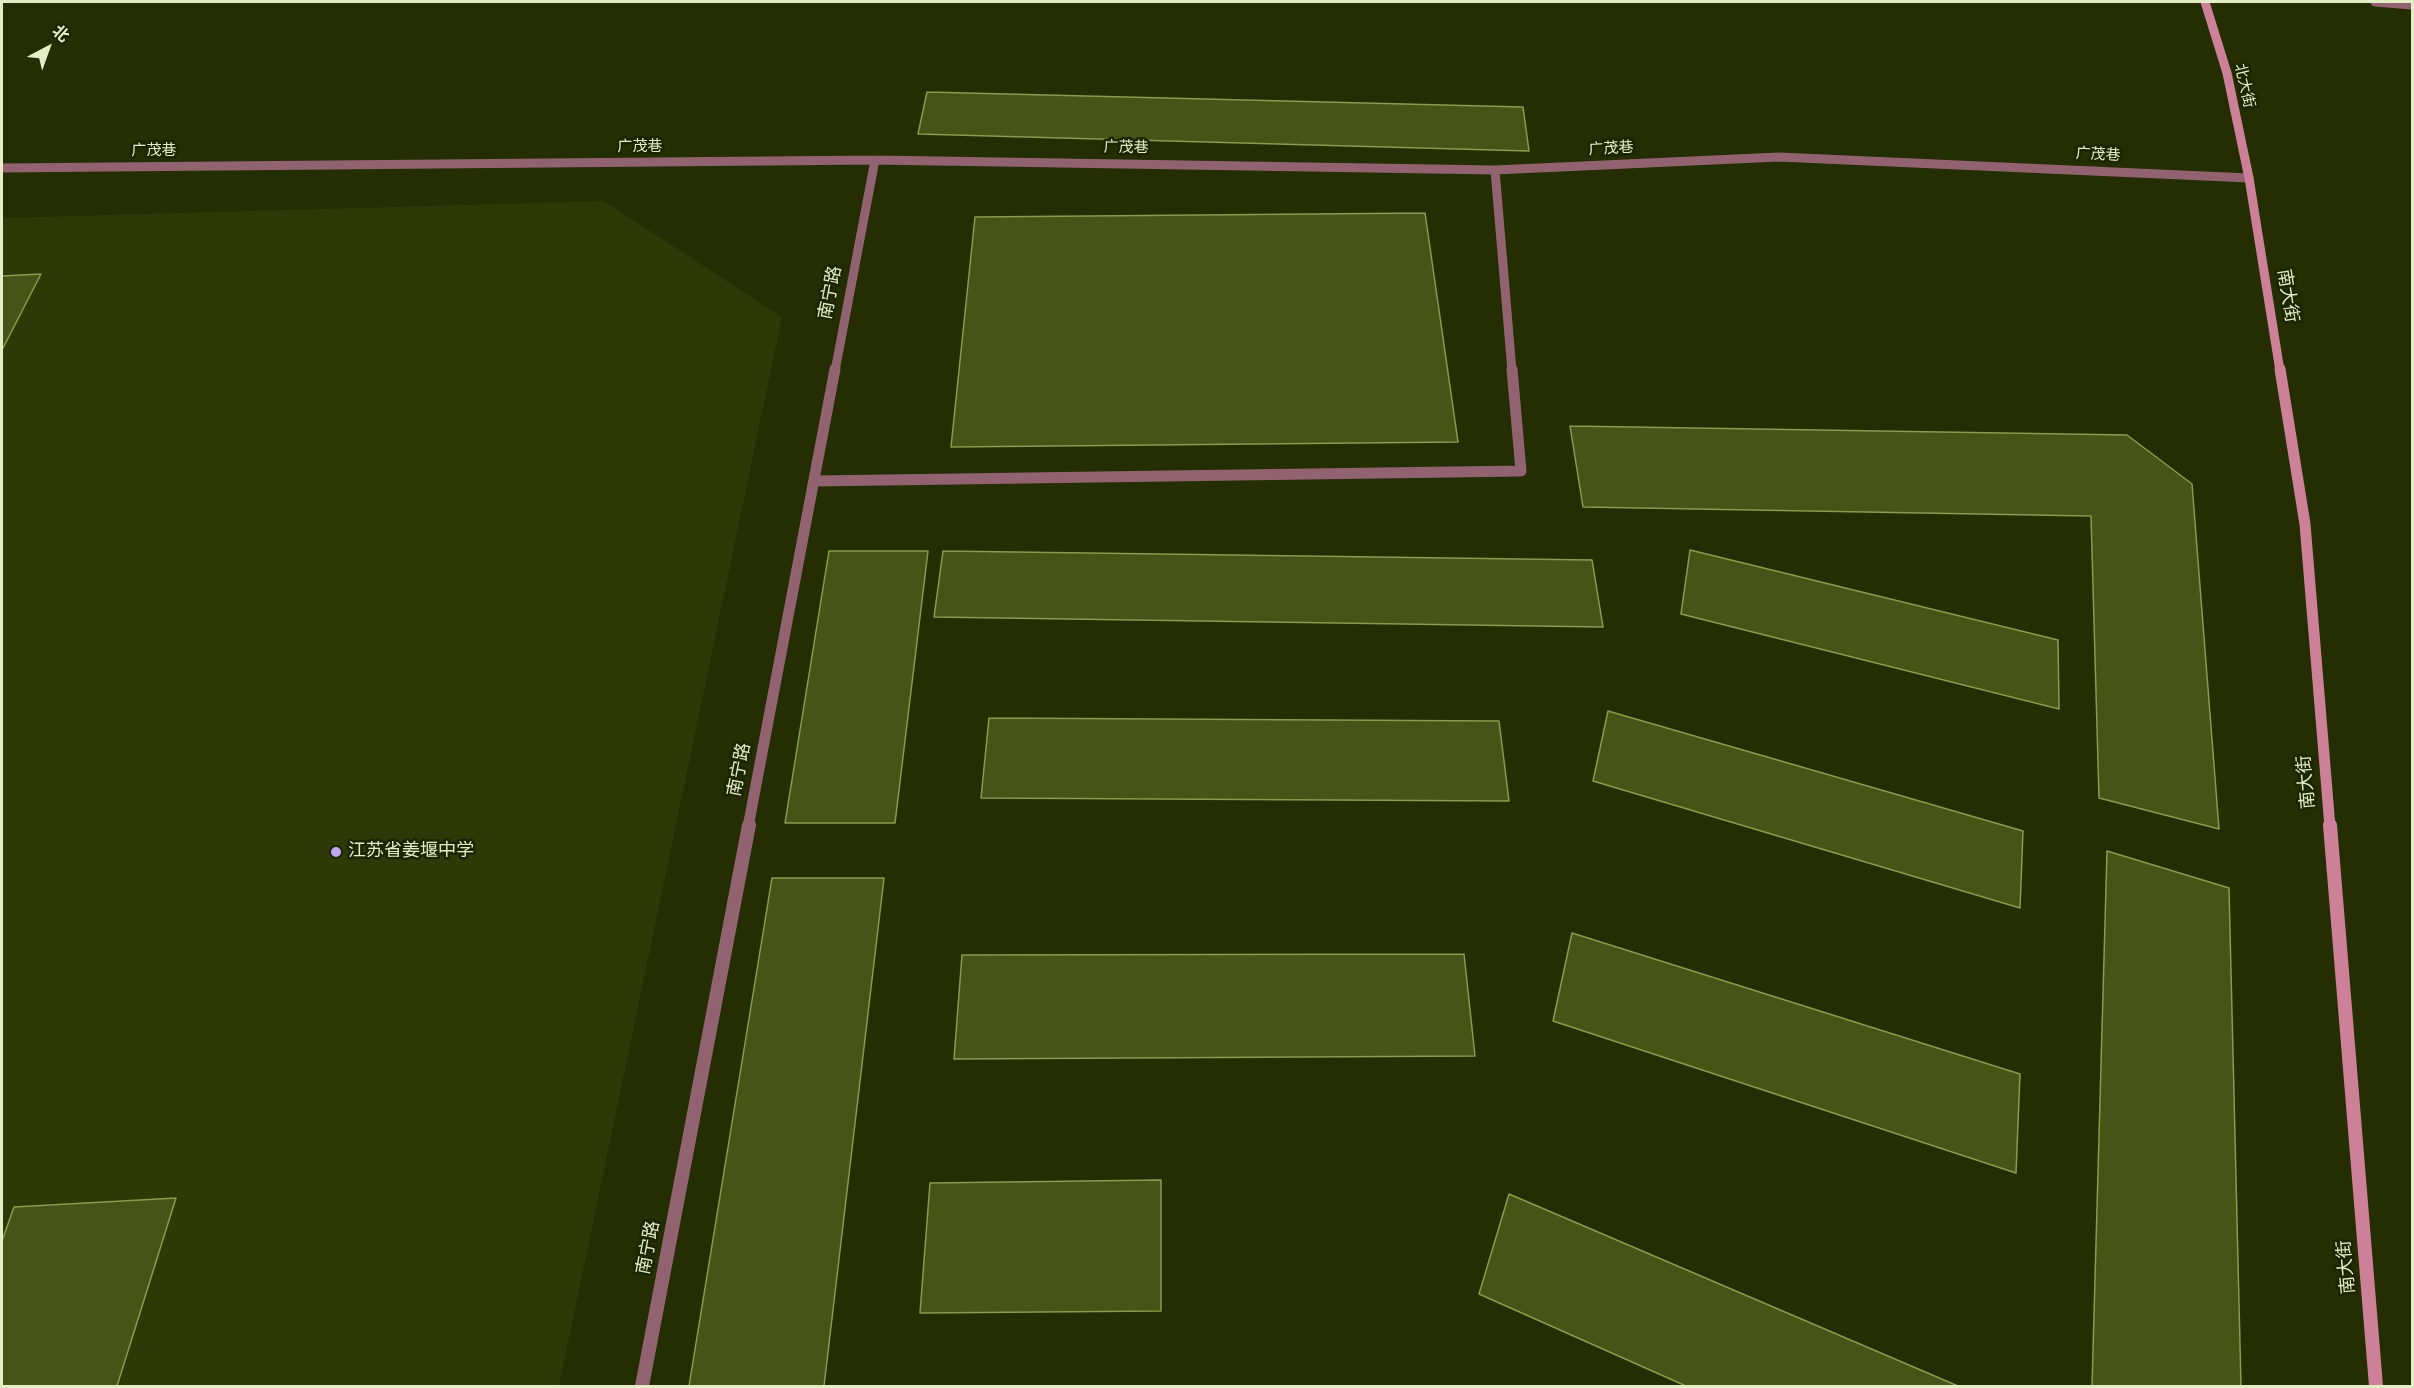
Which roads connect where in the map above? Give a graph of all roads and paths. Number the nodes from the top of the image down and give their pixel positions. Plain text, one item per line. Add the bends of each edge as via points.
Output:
1 (2205, 2) edge
2 (2375, 2) edge
3 (2412, 5) edge
4 (875, 160) junction
5 (2, 168) edge
6 (1495, 170) junction
7 (2249, 178) junction
8 (814, 481) junction
9 (642, 1386) edge
10 (2376, 1386) edge

1 - 7 street, 北大街 via 2227,73
2 - 3 street
4 - 5 street, 广茂巷
4 - 6 street, 广茂巷
4 - 8 street, 南宁路
6 - 7 street, 广茂巷 via 1779,157
6 - 8 street via 1521,471
7 - 10 street, 南大街 via 2305,524
8 - 9 street, 南宁路

